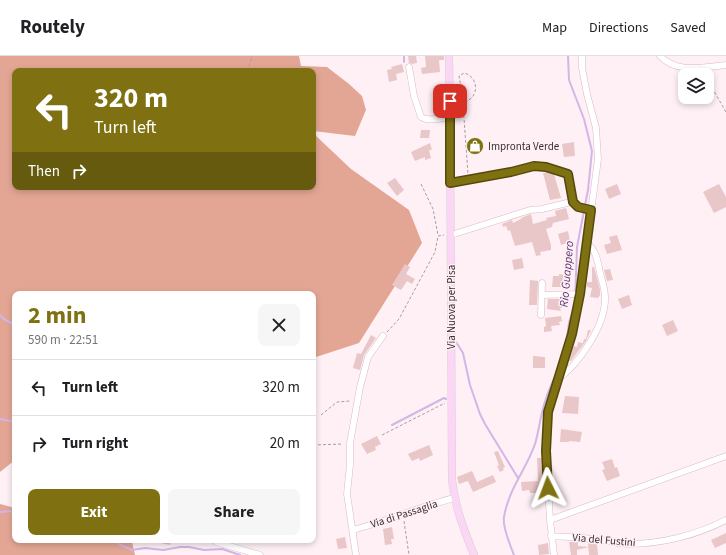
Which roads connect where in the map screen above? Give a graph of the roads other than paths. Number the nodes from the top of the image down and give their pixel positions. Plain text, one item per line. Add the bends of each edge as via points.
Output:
1 (448, 56) edge
2 (582, 56) edge
3 (660, 56) edge
4 (726, 65) edge
5 (409, 67) dead end
6 (450, 117) junction
7 (450, 183) junction
8 (573, 202) junction
9 (589, 210) junction
10 (451, 235) junction
11 (587, 243) junction
12 (542, 283) dead end
13 (579, 294) junction
14 (542, 295) junction
15 (541, 315) dead end
16 (383, 336) road end
17 (558, 380) junction
18 (726, 456) edge
19 (454, 498) junction
20 (550, 520) junction
21 (726, 520) edge
22 (353, 530) junction
23 (552, 536) junction
24 (219, 543) edge
25 (260, 555) edge
26 (356, 555) edge
27 (474, 555) edge
28 (554, 555) edge

1 - 6 main road, Via Nuova per Pisa
2 - 9 street via 582,68 598,146
3 - 4 street via 677,66 691,69
5 - 6 street via 421,117
6 - 7 main road, Via Nuova per Pisa
7 - 8 street via 534,166 546,167 568,174
7 - 10 main road, Via Nuova per Pisa
8 - 9 street via 580,208
8 - 10 street via 530,210
9 - 11 street
10 - 19 main road, Via Nuova per Pisa
11 - 13 street
11 - 17 street via 592,247 597,260 605,298 601,320 576,362
12 - 14 street
13 - 14 street
13 - 17 street via 572,334
14 - 15 street
16 - 22 street via 368,357 350,444 347,494
17 - 20 street via 548,412 546,451
18 - 20 street
19 - 22 street, Via di Passaglia
19 - 27 main road, Via Nuova per Pisa
20 - 23 street
21 - 23 street, Via del Fustini via 671,539 644,543 613,543
22 - 26 street
23 - 28 street
24 - 25 street

